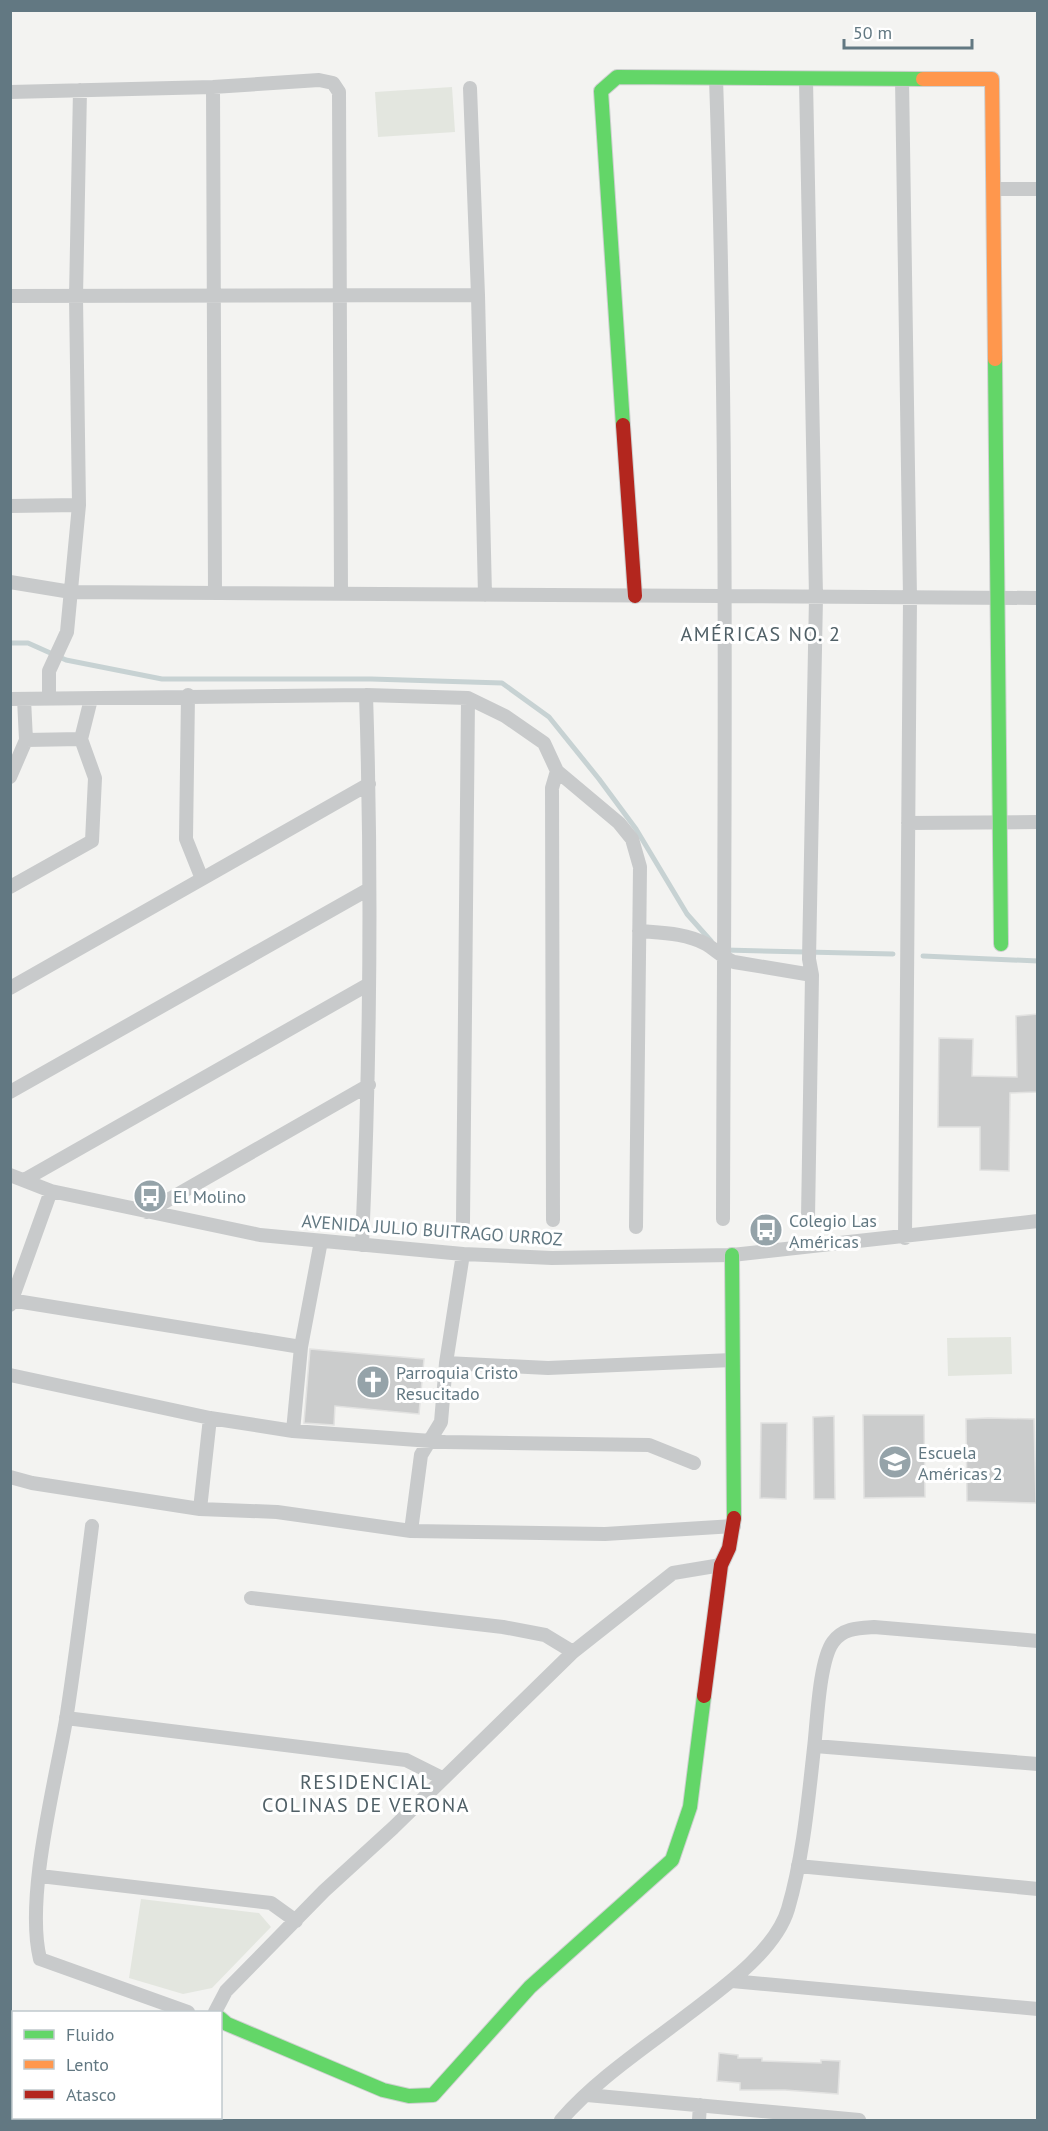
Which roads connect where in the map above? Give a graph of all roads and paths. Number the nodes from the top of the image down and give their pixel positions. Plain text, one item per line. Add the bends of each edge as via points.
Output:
1 (716, 78) junction
2 (902, 79) junction
3 (806, 80) junction
4 (213, 87) junction
5 (470, 88) dead end
6 (80, 90) junction
7 (10, 92) edge
8 (994, 189) junction
9 (1038, 189) edge
10 (214, 295) junction
11 (340, 295) junction
12 (478, 295) junction
13 (10, 296) edge
14 (76, 297) junction
15 (79, 505) junction
16 (10, 506) edge
17 (10, 582) edge
18 (71, 592) junction
19 (215, 593) junction
20 (340, 594) junction
21 (485, 595) junction
22 (635, 596) junction
23 (727, 597) junction
24 (816, 597) junction
25 (910, 598) junction
26 (998, 598) junction
27 (1038, 598) edge
28 (188, 695) junction
29 (366, 695) junction
30 (468, 698) junction
31 (17, 699) edge
32 (49, 699) junction
33 (91, 699) junction
34 (81, 739) junction
35 (26, 740) junction
36 (557, 771) junction
37 (10, 777) edge
38 (369, 784) junction
39 (1000, 822) junction
40 (1038, 822) edge
41 (908, 823) junction
42 (202, 879) junction
43 (10, 887) edge
44 (369, 889) junction
45 (639, 931) junction
46 (1001, 944) dead end
47 (723, 956) junction
48 (812, 975) junction
49 (369, 984) junction
50 (10, 988) edge
51 (369, 1085) junction
52 (10, 1092) edge
53 (17, 1178) edge
54 (51, 1191) junction
55 (147, 1212) junction
56 (808, 1218) dead end
57 (723, 1219) dead end
58 (554, 1220) dead end
59 (1038, 1221) edge
60 (463, 1222) dead end
61 (636, 1227) dead end
62 (905, 1238) junction
63 (321, 1241) junction
64 (362, 1245) junction
65 (463, 1254) junction
66 (732, 1255) junction
67 (11, 1302) edge
68 (301, 1347) junction
69 (732, 1360) junction
70 (446, 1364) junction
71 (10, 1376) edge
72 (210, 1418) junction
73 (293, 1431) junction
74 (431, 1441) junction
75 (694, 1463) dead end
76 (10, 1477) edge
77 (200, 1509) junction
78 (92, 1526) dead end
79 (734, 1526) junction
80 (411, 1531) junction
81 (721, 1565) junction
82 (250, 1598) dead end
83 (1038, 1641) edge
84 (573, 1652) junction
85 (66, 1718) junction
86 (815, 1746) junction
87 (1038, 1764) edge
88 (442, 1778) junction
89 (798, 1866) junction
90 (40, 1875) junction
91 (1038, 1889) edge
92 (296, 1921) junction
93 (732, 1981) junction
94 (1038, 2009) edge
95 (183, 2011) edge
96 (216, 2011) edge
97 (222, 2020) edge
98 (588, 2095) junction
99 (575, 2104) junction
100 (700, 2105) junction
101 (823, 2119) edge
102 (561, 2121) edge
103 (574, 2121) edge
104 (699, 2121) edge
105 (859, 2121) edge

1 - 3 street
1 - 22 street via 617,77 601,91
1 - 23 street via 724,298
2 - 3 street
2 - 8 street via 992,79
2 - 25 street
3 - 24 street
4 - 6 street
4 - 10 street
4 - 11 street via 319,80 333,83 339,92
5 - 12 street
6 - 7 street
6 - 14 street
8 - 9 street
8 - 26 street
10 - 11 street
10 - 14 street
10 - 19 street
11 - 12 street
11 - 20 street
12 - 21 street
13 - 14 street
14 - 15 street
15 - 16 street
15 - 18 street
17 - 18 street
18 - 19 street
18 - 32 street via 67,632 49,671
19 - 20 street
20 - 21 street
21 - 22 street
22 - 23 street
23 - 24 street
23 - 47 street
24 - 25 street
24 - 48 street via 809,959
25 - 26 street
25 - 41 street
26 - 27 street
26 - 39 street
28 - 29 street
28 - 33 street
28 - 42 street via 186,838
29 - 30 street
29 - 38 street
30 - 36 street via 505,716 544,743
30 - 60 street
31 - 32 street
31 - 35 street
32 - 33 street
33 - 34 street
34 - 35 street
34 - 43 street via 95,778 92,841
35 - 37 street
36 - 45 street via 619,823 632,839 640,867
36 - 58 street via 552,788
38 - 42 street
38 - 44 street
39 - 40 street
39 - 41 street
39 - 46 street
41 - 62 street
42 - 50 street
44 - 49 street
44 - 52 street
45 - 47 street via 680,934
45 - 61 street
47 - 48 street
47 - 57 street
48 - 56 street
49 - 51 street
49 - 53 street
51 - 55 street
51 - 64 street
53 - 54 street, AVENIDA JULIO BUITRAGO URROZ
54 - 55 street, AVENIDA JULIO BUITRAGO URROZ
54 - 67 street
55 - 63 street, AVENIDA JULIO BUITRAGO URROZ via 260,1234
59 - 62 street, AVENIDA JULIO BUITRAGO URROZ
62 - 66 street, AVENIDA JULIO BUITRAGO URROZ
63 - 64 street, AVENIDA JULIO BUITRAGO URROZ
63 - 68 street
64 - 65 street, AVENIDA JULIO BUITRAGO URROZ
65 - 66 street, AVENIDA JULIO BUITRAGO URROZ via 552,1258
65 - 70 street
66 - 69 street
67 - 68 street
68 - 73 street
69 - 70 street via 548,1368
69 - 79 street
70 - 74 street via 441,1422
71 - 72 street
72 - 73 street
72 - 77 street
73 - 74 street
74 - 75 street via 649,1445
74 - 80 street via 421,1455
76 - 77 street
77 - 80 street via 277,1512
78 - 85 street
79 - 80 street via 605,1534
79 - 81 street
81 - 84 street via 673,1573
81 - 97 street via 690,1807 672,1860 530,1987 433,2095 409,2096 383,2090
82 - 84 street via 503,1627 545,1635
83 - 86 street via 874,1627 849,1629 833,1642 824,1671
84 - 88 street
85 - 88 street via 406,1760
85 - 90 street
86 - 87 street
86 - 89 street
88 - 92 street
89 - 91 street
89 - 93 street via 787,1913 763,1951
90 - 92 street via 271,1903
90 - 95 street via 35,1937 40,1959
92 - 96 street via 226,1991
93 - 94 street
93 - 98 street
98 - 99 street
98 - 100 street
99 - 102 street
99 - 103 street
100 - 101 street
100 - 104 street
101 - 105 street

